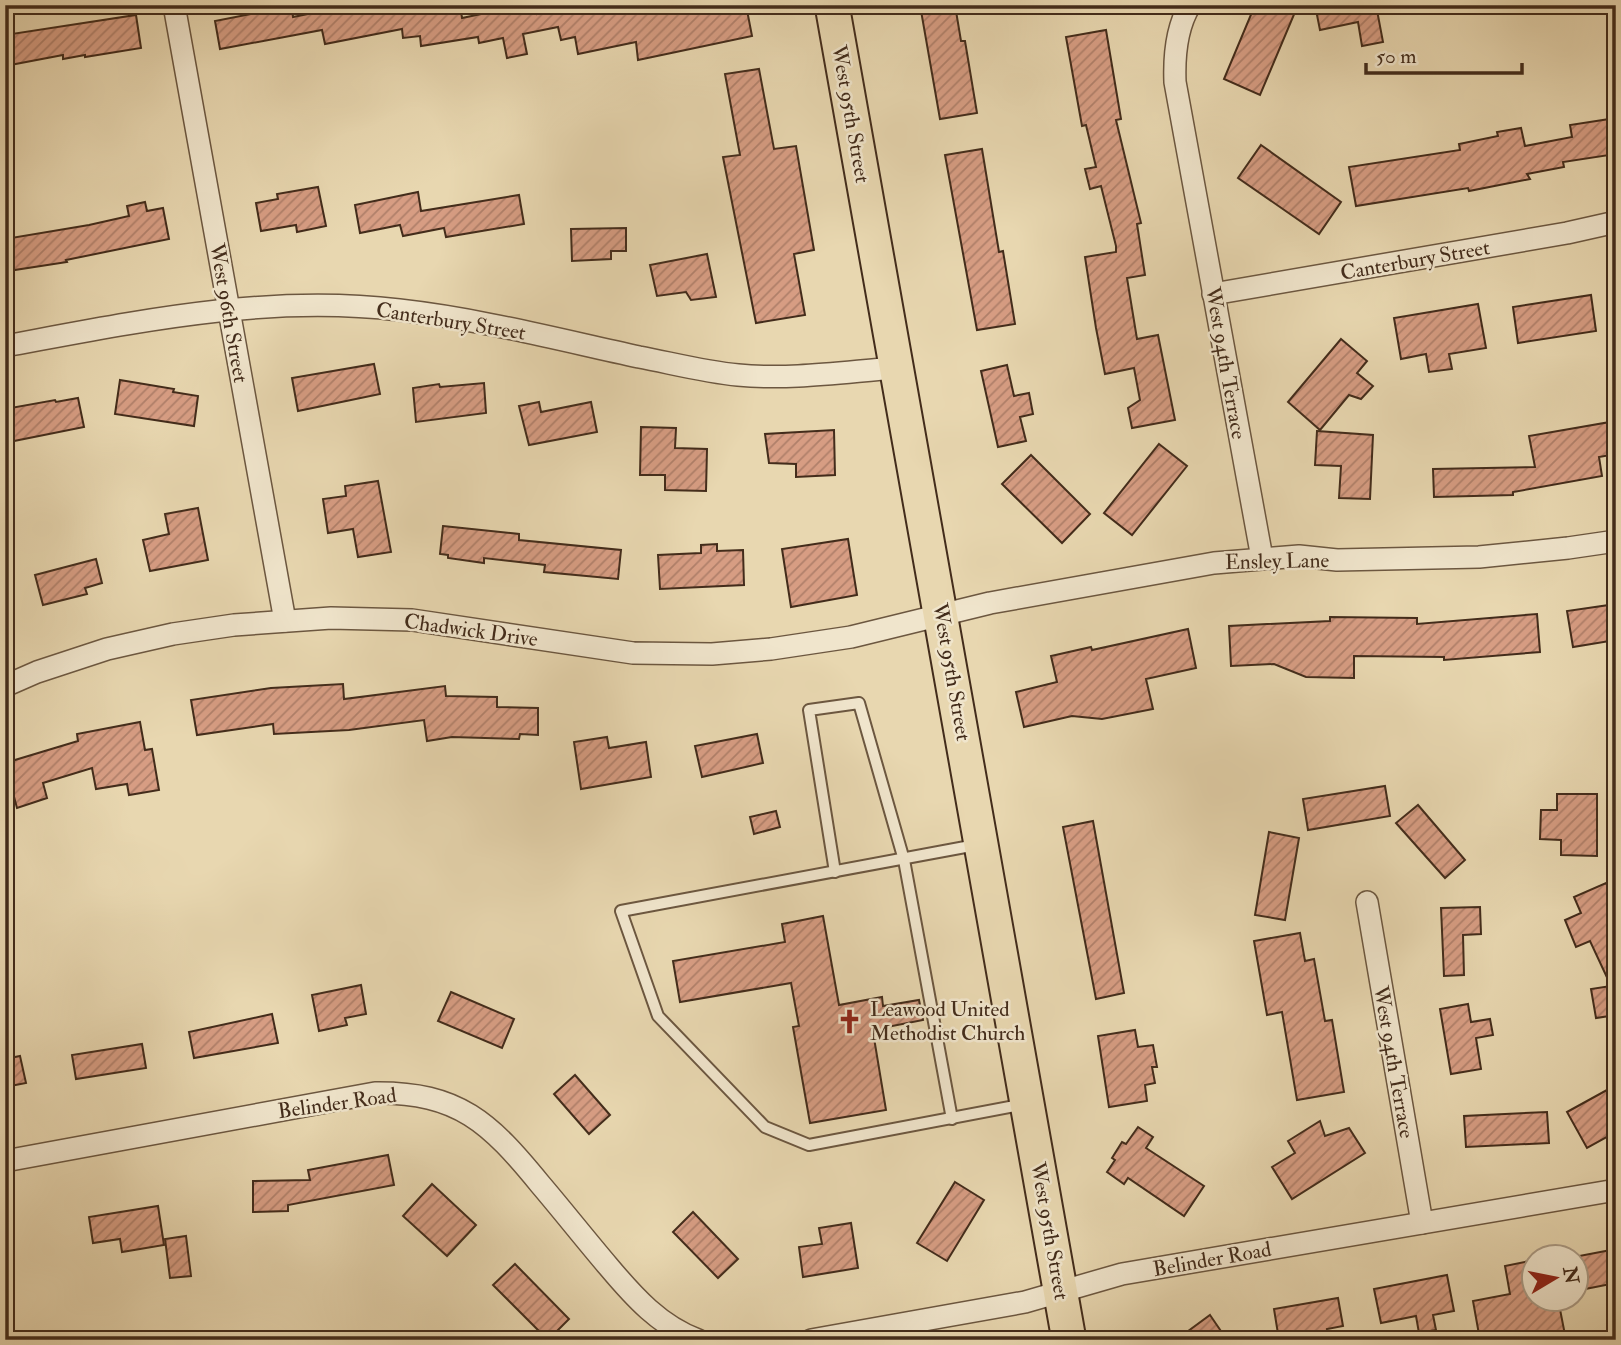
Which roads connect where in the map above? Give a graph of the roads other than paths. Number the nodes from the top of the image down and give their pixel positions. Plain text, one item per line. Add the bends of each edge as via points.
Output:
1 (174, 5) edge
2 (832, 5) edge
3 (1190, 5) edge
4 (1616, 222) edge
5 (1213, 293) junction
6 (228, 309) junction
7 (5, 346) edge
8 (896, 368) junction
9 (1616, 541) edge
10 (1262, 558) junction
11 (942, 614) junction
12 (285, 621) junction
13 (5, 686) edge
14 (982, 844) junction
15 (904, 860) junction
16 (835, 872) junction
17 (1367, 902) dead end
18 (1028, 1104) junction
19 (952, 1119) junction
20 (5, 1161) edge
21 (1616, 1190) edge
22 (1422, 1223) junction
23 (1061, 1292) junction
24 (698, 1340) edge
25 (811, 1340) edge
26 (1069, 1340) edge

1 - 6 street, West 96th Street
2 - 8 main road, West 95th Street
3 - 5 street, West 94th Terrace via 1174,54 1175,82
4 - 5 street, Canterbury Street
5 - 10 street, West 94th Terrace
6 - 7 street, Canterbury Street
6 - 8 street, Canterbury Street via 292,304 399,310 735,374 782,378
6 - 12 street, West 96th Street
8 - 11 main road, West 95th Street
9 - 10 street, Ensley Lane via 1479,557
10 - 11 street, Ensley Lane via 1200,565
11 - 12 street, Chadwick Drive via 851,637 712,654 633,653 412,620
11 - 14 main road, West 95th Street
12 - 13 street, Chadwick Drive via 173,634 107,649
14 - 15 lane
14 - 18 main road, West 95th Street
15 - 16 lane
15 - 16 lane via 859,703 809,710
15 - 19 lane
16 - 19 lane via 621,911 659,1016 765,1127 809,1145
17 - 22 street, West 94th Terrace
18 - 19 lane
18 - 23 main road, West 95th Street
20 - 24 street, Belinder Road via 375,1093 433,1098 480,1119 508,1146 631,1294 665,1324
21 - 22 street, Belinder Road
22 - 23 street, Belinder Road via 1122,1274
23 - 25 street, Belinder Road
23 - 26 main road, West 95th Street

